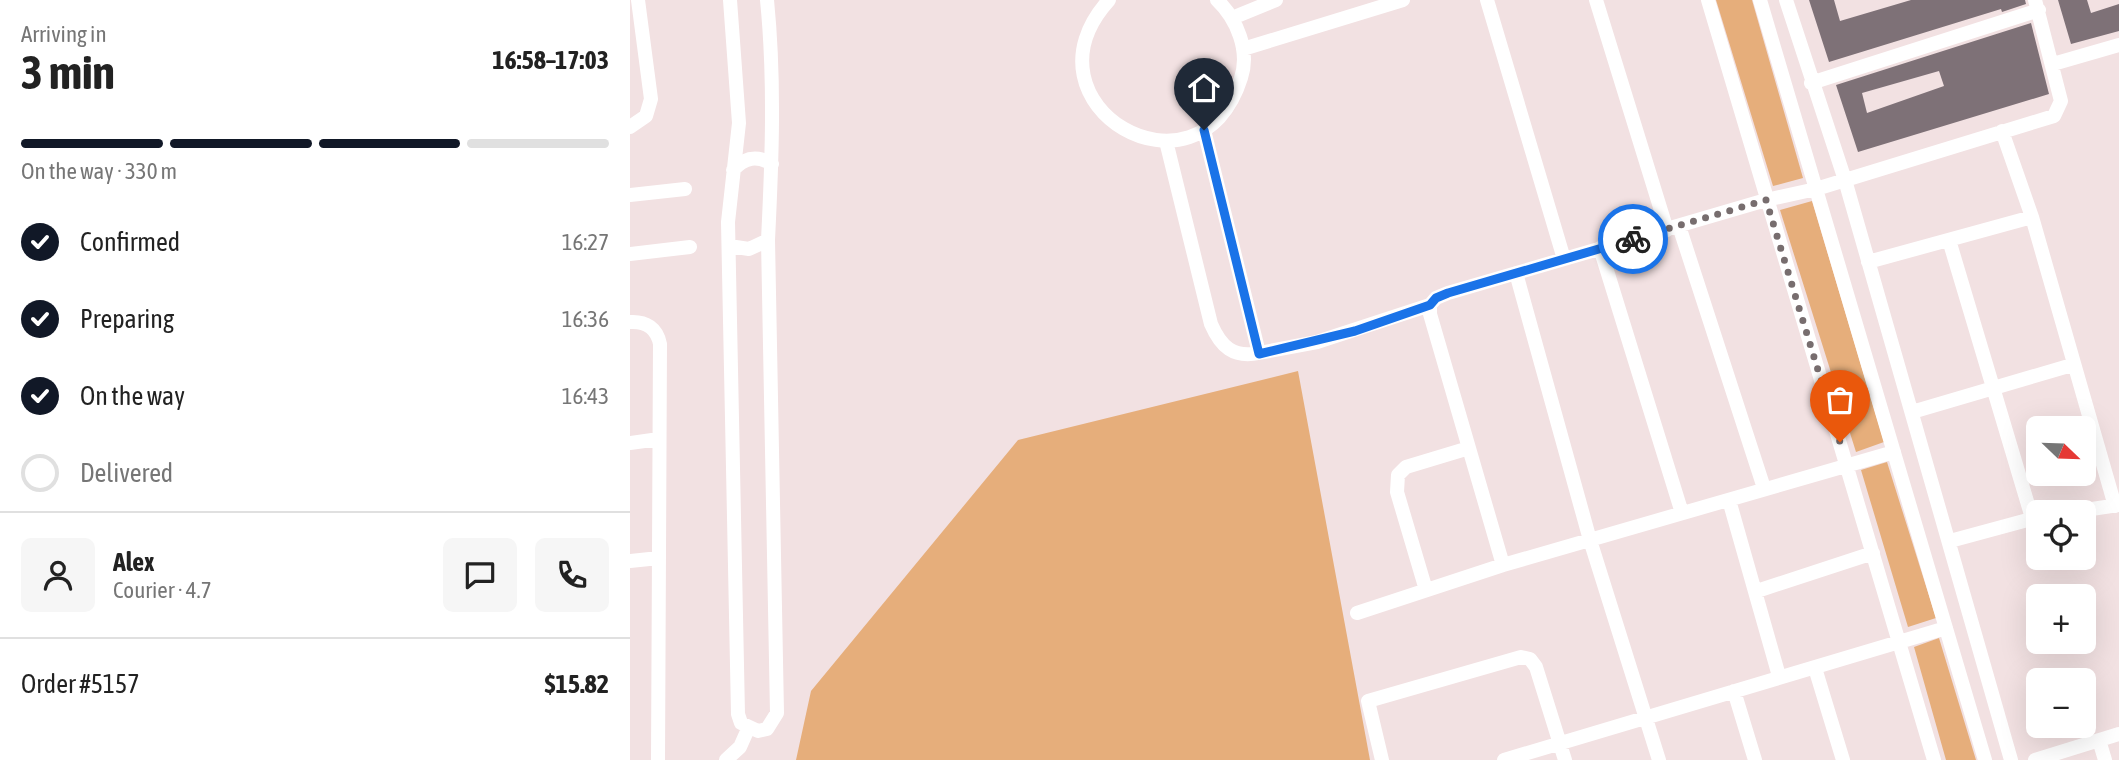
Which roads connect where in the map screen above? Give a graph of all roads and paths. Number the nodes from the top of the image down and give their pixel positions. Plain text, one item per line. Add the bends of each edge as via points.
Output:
1 (730, 0) edge
2 (766, 0) edge
3 (1109, 0) edge
4 (1217, 0) edge
5 (1276, 0) edge
6 (1403, 0) edge
7 (1487, 0) edge
8 (1596, 0) edge
9 (1708, 0) edge
10 (1760, 0) edge
11 (1786, 0) edge
12 (635, 2) edge
13 (2037, 5) edge
14 (1232, 18) junction
15 (2119, 45) edge
16 (1243, 48) junction
17 (2053, 64) junction
18 (1811, 83) junction
19 (630, 127) edge
20 (1204, 130) junction
21 (2002, 131) junction
22 (1166, 141) junction
23 (772, 164) junction
24 (733, 170) junction
25 (1845, 180) junction
26 (685, 189) dead end
27 (1816, 189) junction
28 (630, 195) edge
29 (1766, 200) junction
30 (2032, 218) junction
31 (1673, 228) junction
32 (768, 240) junction
33 (1950, 240) junction
34 (729, 246) junction
35 (690, 247) dead end
36 (1600, 248) junction
37 (630, 254) edge
38 (1564, 259) junction
39 (1868, 262) junction
40 (1516, 273) junction
41 (1430, 305) junction
42 (630, 322) edge
43 (1259, 354) junction
44 (2072, 365) junction
45 (1995, 389) junction
46 (1912, 412) junction
47 (659, 439) junction
48 (630, 443) edge
49 (1469, 448) junction
50 (1894, 452) junction
51 (1848, 465) junction
52 (1764, 488) junction
53 (1729, 500) junction
54 (2030, 500) edge
55 (2117, 505) edge
56 (2096, 508) edge
57 (1682, 513) junction
58 (2026, 520) edge
59 (1590, 540) junction
60 (1950, 541) junction
61 (1873, 553) junction
62 (659, 558) junction
63 (630, 561) edge
64 (1503, 565) junction
65 (1426, 590) junction
66 (1757, 591) junction
67 (1357, 613) dead end
68 (1946, 628) junction
69 (1899, 642) junction
70 (1815, 668) junction
71 (1779, 676) junction
72 (1734, 691) junction
73 (1646, 716) junction
74 (748, 729) junction
75 (2119, 734) edge
76 (2099, 740) junction
77 (1560, 743) junction
78 (658, 760) edge
79 (726, 760) edge
80 (1382, 760) edge
81 (1504, 760) edge
82 (1565, 760) edge
83 (1659, 760) edge
84 (1755, 760) edge
85 (1843, 760) edge
86 (1934, 760) edge
87 (1985, 760) edge
88 (2011, 760) edge
89 (2035, 760) edge
90 (2105, 760) edge

1 - 24 street via 739,123
2 - 23 street via 772,50
3 - 22 street via 1091,24 1083,50 1084,78 1095,103 1114,124 1138,137
4 - 14 street
5 - 14 street
6 - 16 street
7 - 38 street
8 - 31 street
9 - 29 street
10 - 27 street
11 - 18 street
12 - 19 street via 651,99 646,117
13 - 17 street
13 - 18 street
14 - 16 street
15 - 17 street
16 - 20 street via 1243,72 1236,95
17 - 21 street via 2061,101 2054,116
18 - 25 street
20 - 22 street
20 - 43 street
21 - 25 street
21 - 30 street
22 - 43 street via 1211,324 1227,349
23 - 24 street via 751,158
23 - 32 street
24 - 34 street
25 - 27 street
25 - 39 street
26 - 28 street
27 - 29 street
27 - 50 street
29 - 31 street
29 - 51 street
30 - 33 street
30 - 44 street
31 - 36 street
31 - 52 street
32 - 34 street via 749,249
32 - 74 street via 777,713 767,729
33 - 39 street
33 - 45 street
34 - 74 street via 738,714
35 - 37 street
36 - 38 street
36 - 57 street
38 - 40 street
39 - 46 street
40 - 41 street via 1448,293
40 - 59 street
41 - 43 street via 1328,338
41 - 49 street
42 - 47 street via 649,325 659,338
44 - 45 street
44 - 55 street
45 - 46 street
45 - 54 street
46 - 60 street
47 - 48 street
47 - 62 street
49 - 64 street
49 - 65 street via 1406,467 1398,475 1397,492
50 - 51 street
50 - 68 street
51 - 52 street
51 - 61 street
52 - 53 street
53 - 57 street
53 - 66 street
55 - 56 street
57 - 59 street
58 - 60 street
59 - 64 street
59 - 73 street
60 - 88 street
61 - 66 street
61 - 69 street
62 - 63 street
62 - 78 street
64 - 65 street
65 - 67 street
66 - 71 street
68 - 69 street
68 - 87 street
69 - 70 street
69 - 86 street
70 - 71 street
70 - 85 street
71 - 72 street
72 - 73 street
72 - 84 street
73 - 77 street
73 - 83 street
74 - 79 street via 740,747
75 - 76 street
76 - 89 street
76 - 90 street
77 - 80 street via 1536,667 1521,657 1367,701
77 - 81 street
77 - 82 street

